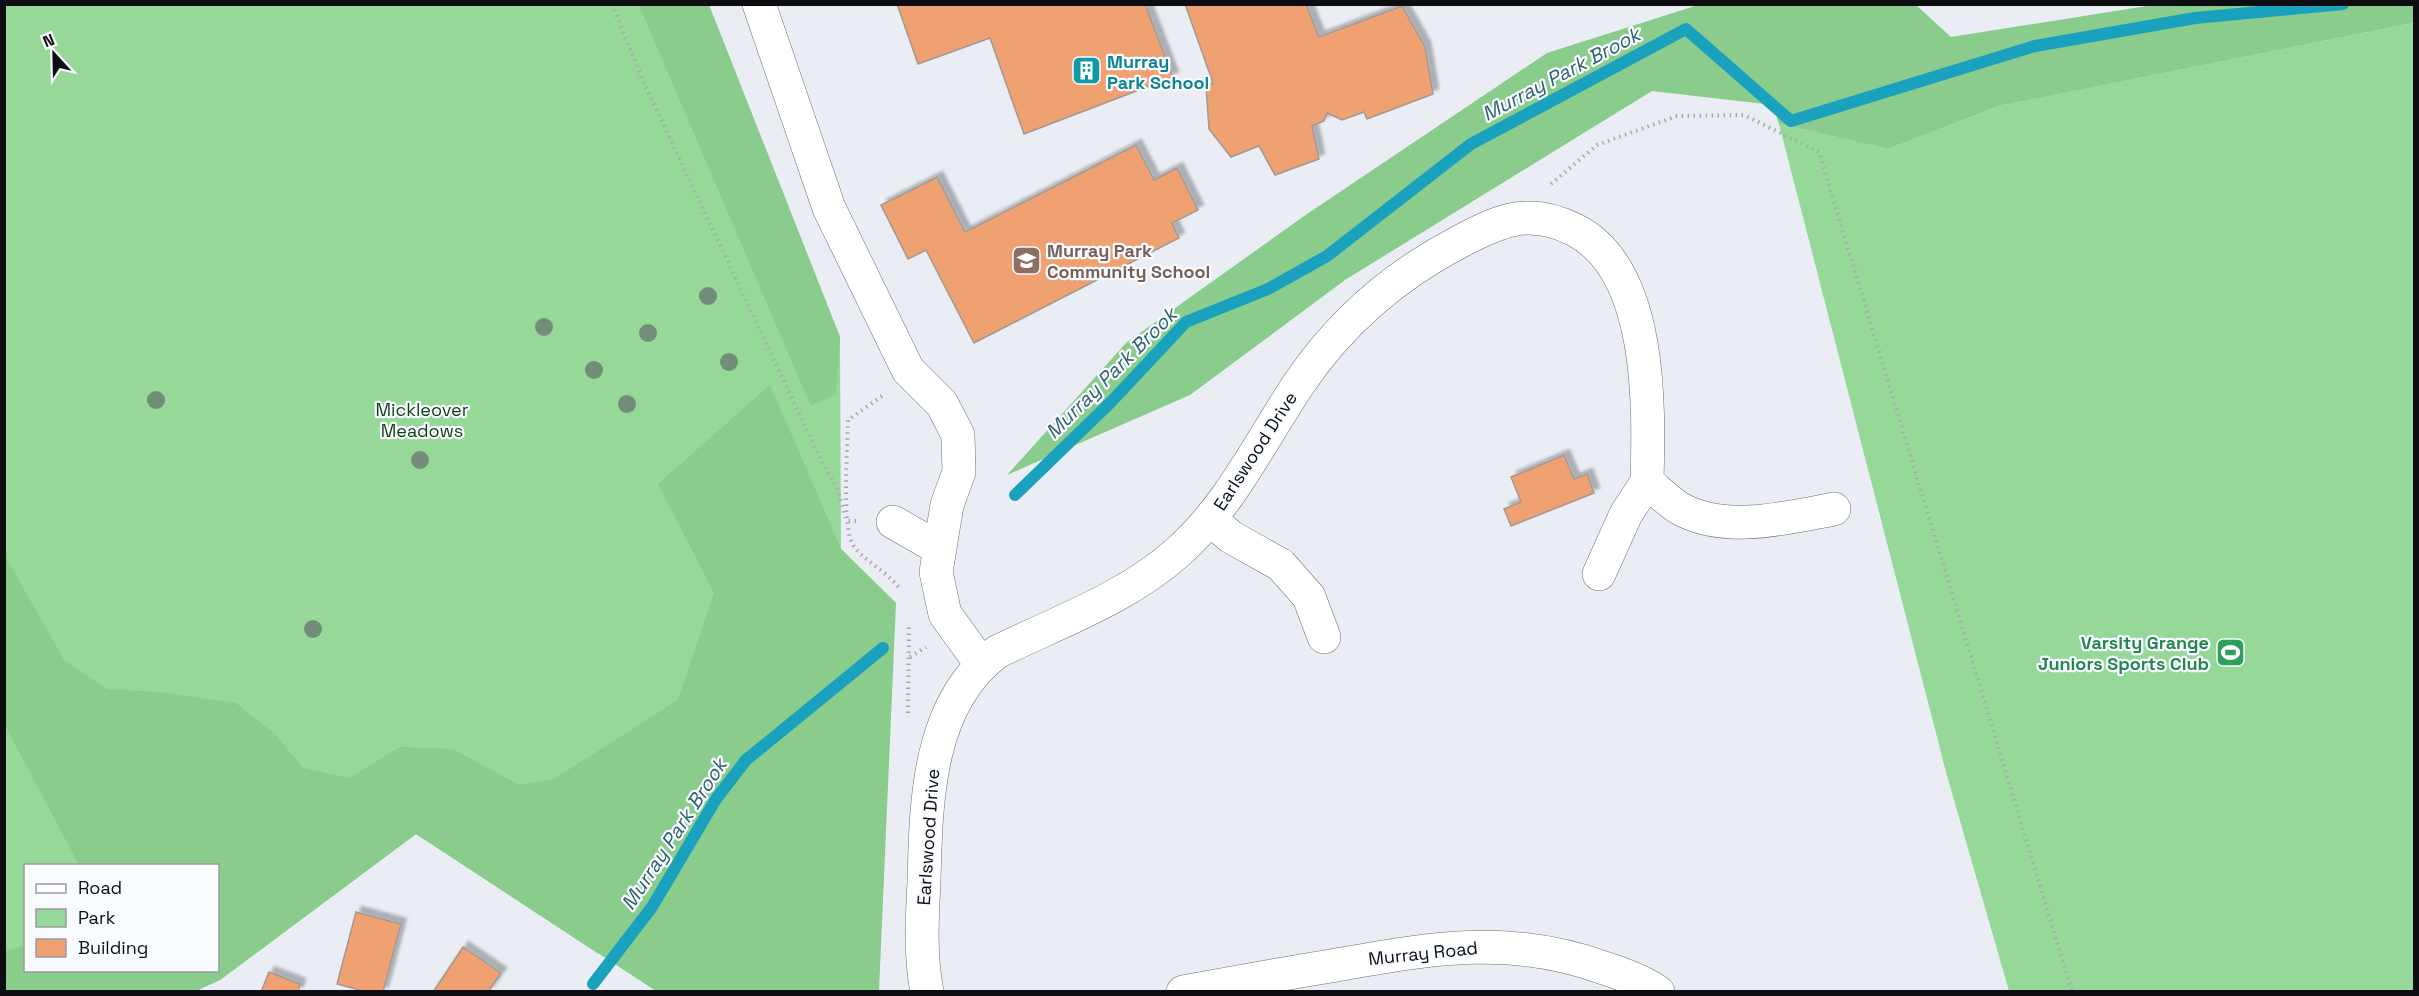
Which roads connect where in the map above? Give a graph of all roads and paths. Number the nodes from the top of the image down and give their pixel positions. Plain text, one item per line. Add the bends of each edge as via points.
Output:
1 (612, 4) edge
2 (759, 4) edge
3 (1519, 217) junction
4 (908, 370) junction
5 (1647, 482) junction
6 (1834, 509) dead end
7 (1210, 519) junction
8 (847, 521) junction
9 (893, 522) joint
10 (940, 549) junction
11 (1599, 574) dead end
12 (903, 593) dead end
13 (909, 612) dead end
14 (1324, 637) dead end
15 (981, 664) junction
16 (908, 715) dead end
17 (927, 992) edge
18 (1183, 992) edge
19 (1658, 992) edge
20 (2072, 992) edge

1 - 8 path via 644,81 837,488
2 - 4 street via 829,208
3 - 5 street, Earlswood Drive via 1553,221 1580,232 1602,251 1623,285 1637,329 1647,385
3 - 7 street, Earlswood Drive via 1501,221 1431,257 1379,294 1320,355
3 - 20 path via 1597,145 1677,116 1744,115 1819,152
4 - 8 path via 893,388 848,420
4 - 10 street via 942,404 958,435 959,472 947,505
5 - 6 street via 1679,508 1702,518 1769,520
5 - 11 street via 1626,514
7 - 14 street via 1232,537 1281,565 1309,597
7 - 15 street, Earlswood Drive via 1177,554 1147,576
8 - 9 path
8 - 12 path via 853,545 892,577
9 - 10 street
10 - 15 street via 936,572 945,614
13 - 16 path
15 - 17 street, Earlswood Drive via 941,734 927,799 922,938
18 - 19 street, Murray Road via 1410,952 1496,946 1579,959

